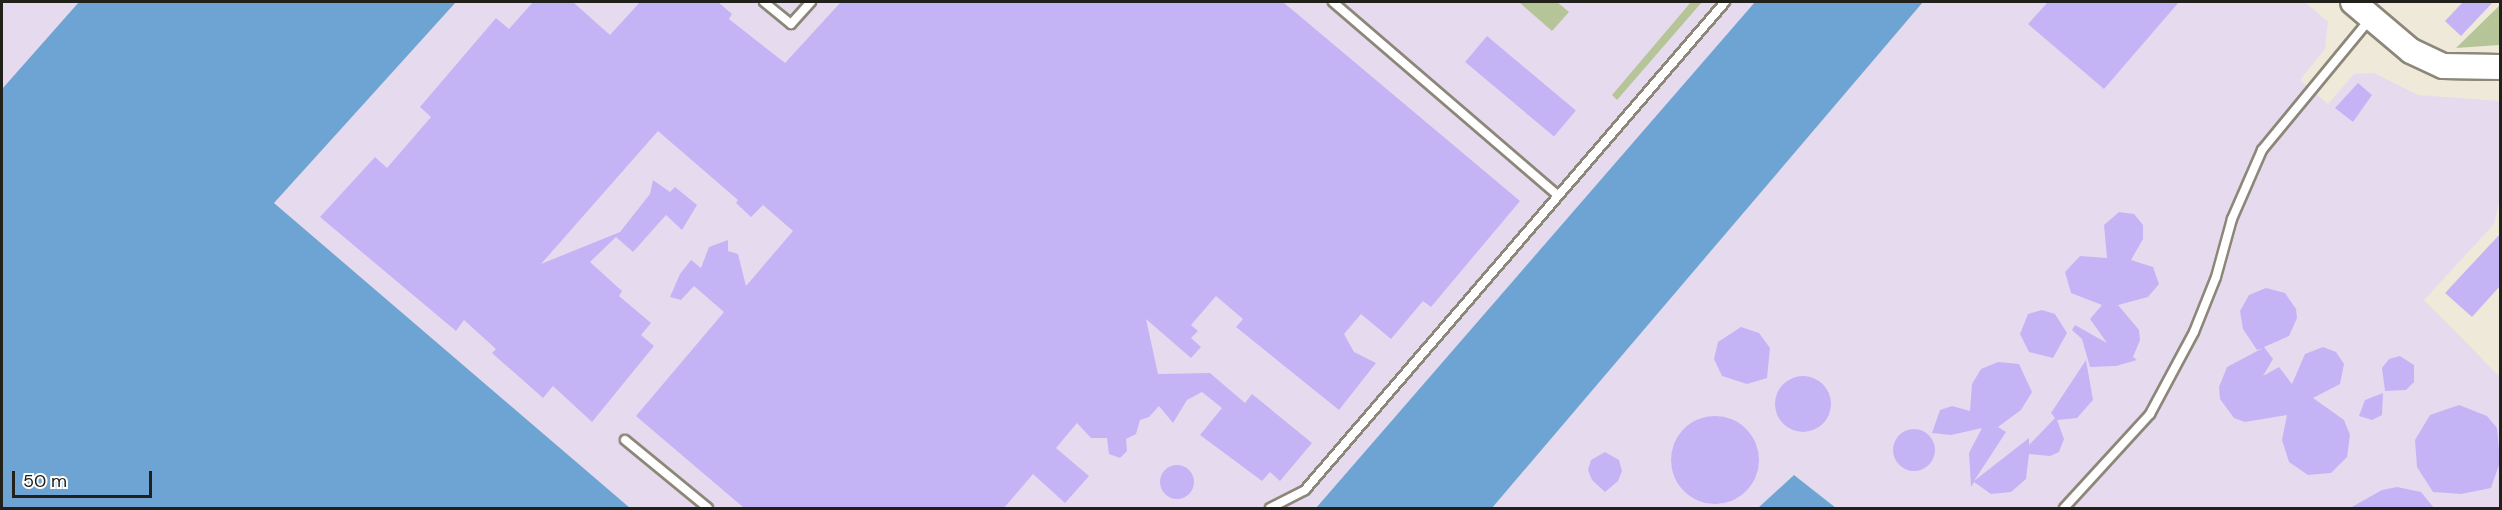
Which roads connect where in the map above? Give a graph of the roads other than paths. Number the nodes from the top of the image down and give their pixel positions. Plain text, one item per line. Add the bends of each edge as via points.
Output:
1 (764, 2) edge
2 (811, 2) edge
3 (1333, 2) edge
4 (1725, 2) edge
5 (2353, 2) edge
6 (2371, 17) junction
7 (2500, 68) edge
8 (1556, 194) junction
9 (625, 440) dead end
10 (708, 508) edge
11 (1270, 508) edge
12 (2064, 508) edge

1 - 2 lane via 791,24
3 - 8 lane
4 - 8 lane
5 - 6 main road
6 - 7 main road via 2411,51 2443,66
6 - 12 lane via 2262,150 2232,219 2216,277 2194,332 2150,414
8 - 11 lane via 1305,490
9 - 10 lane

